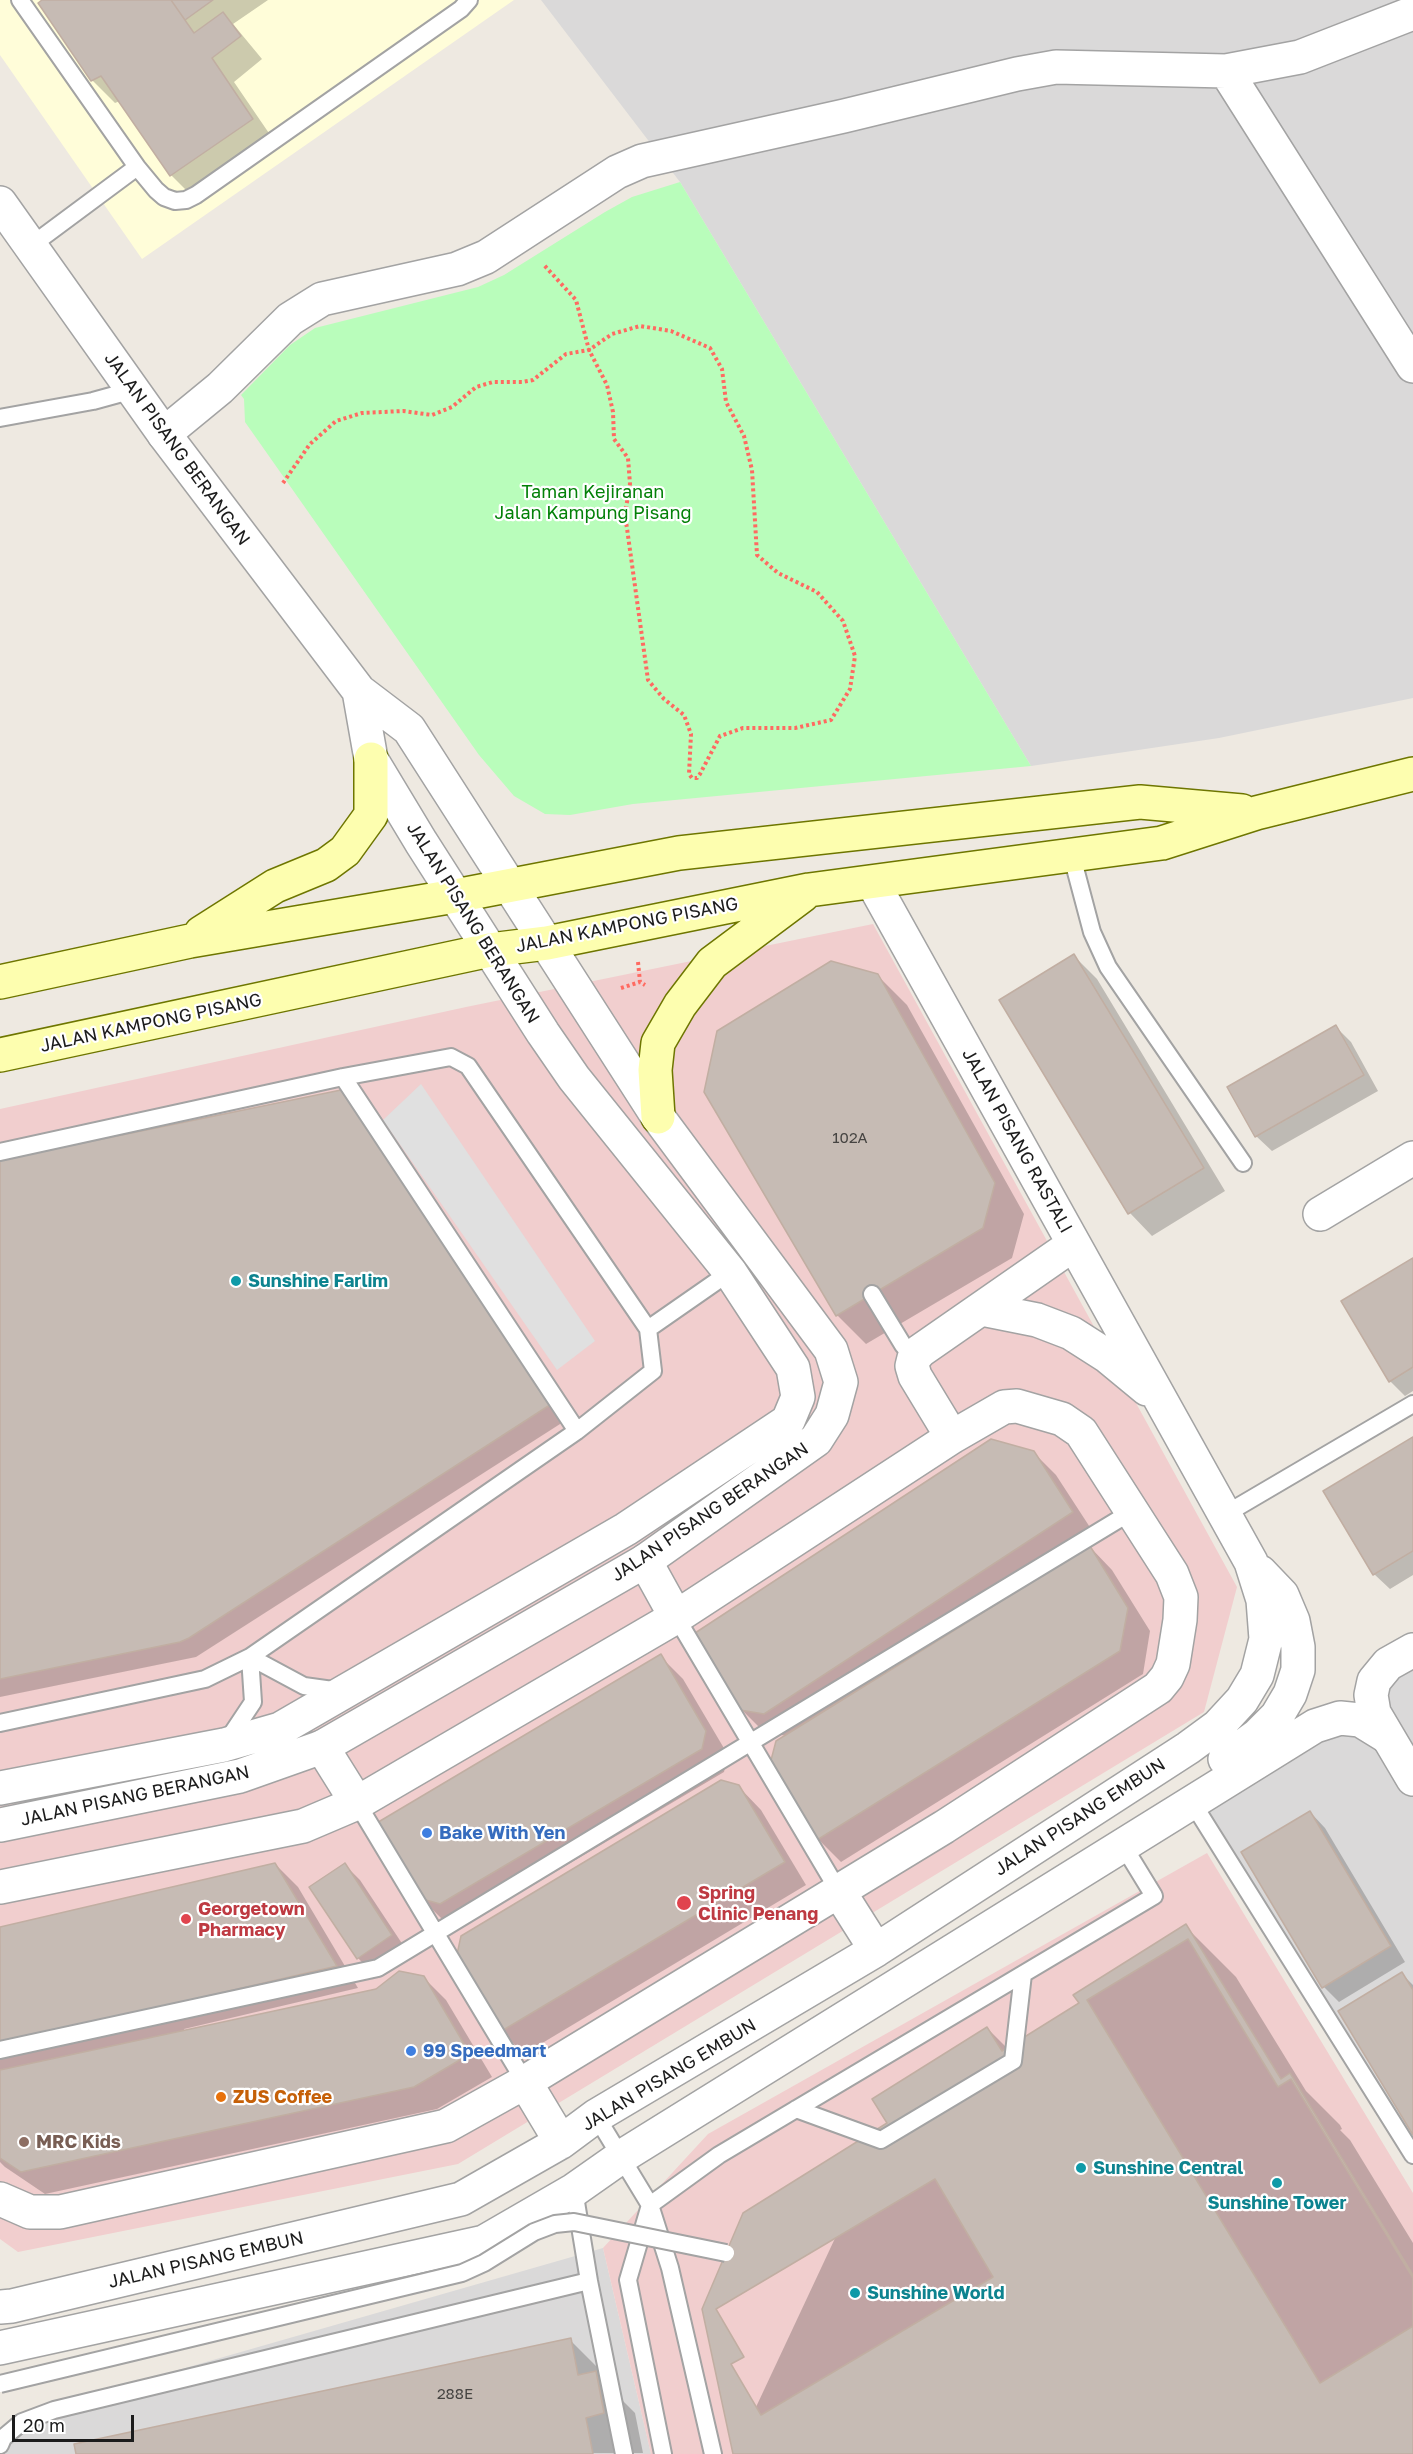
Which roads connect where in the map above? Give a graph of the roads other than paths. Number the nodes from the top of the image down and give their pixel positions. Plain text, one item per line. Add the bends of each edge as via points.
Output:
1 (20, 0) edge
2 (469, 0) edge
3 (1413, 13) edge
4 (1227, 72) junction
5 (137, 167) junction
6 (0, 203) edge
7 (32, 245) junction
8 (1413, 366) edge
9 (132, 390) junction
10 (0, 417) edge
11 (164, 434) junction
12 (359, 691) junction
13 (371, 759) junction
14 (1413, 774) edge
15 (1256, 813) junction
16 (1071, 853) junction
17 (873, 883) junction
18 (509, 884) junction
19 (809, 890) junction
20 (455, 896) junction
21 (190, 941) junction
22 (547, 943) junction
23 (490, 950) junction
24 (0, 982) edge
25 (0, 1055) edge
26 (343, 1077) junction
27 (658, 1117) junction
28 (0, 1152) edge
29 (1413, 1158) edge
30 (1243, 1163) dead end
31 (1320, 1214) dead end
32 (1074, 1244) junction
33 (730, 1272) junction
34 (872, 1294) dead end
35 (982, 1309) junction
36 (648, 1329) junction
37 (914, 1358) junction
38 (1160, 1399) junction
39 (1413, 1404) edge
40 (577, 1431) junction
41 (952, 1437) junction
42 (1131, 1512) junction
43 (1224, 1515) junction
44 (645, 1561) junction
45 (1251, 1562) junction
46 (676, 1617) junction
47 (1413, 1650) edge
48 (250, 1657) junction
49 (1298, 1670) joint
50 (1257, 1675) joint
51 (342, 1691) junction
52 (0, 1723) edge
53 (1386, 1736) junction
54 (750, 1742) junction
55 (224, 1745) junction
56 (322, 1747) junction
57 (1413, 1779) edge
58 (0, 1788) edge
59 (1192, 1802) junction
60 (357, 1803) junction
61 (0, 1825) edge
62 (1124, 1847) junction
63 (0, 1887) edge
64 (838, 1890) junction
65 (436, 1934) junction
66 (876, 1950) junction
67 (1023, 1974) junction
68 (0, 2050) edge
69 (525, 2082) junction
70 (796, 2109) junction
71 (596, 2116) junction
72 (561, 2142) junction
73 (1413, 2156) edge
74 (621, 2157) junction
75 (574, 2190) junction
76 (0, 2199) edge
77 (650, 2205) junction
78 (726, 2253) dead end
79 (589, 2281) junction
80 (0, 2307) edge
81 (0, 2348) edge
82 (0, 2384) edge
83 (0, 2445) edge
84 (624, 2454) edge
85 (663, 2454) edge
86 (713, 2454) edge

1 - 5 lane
2 - 5 lane via 196,195 175,201 164,197
3 - 4 street via 1300,57
4 - 8 street
4 - 11 street via 1056,67 642,161 617,172 486,257 457,269 322,299 290,319 220,388
5 - 7 lane
6 - 7 street, JALAN PISANG BERANGAN
7 - 9 street, JALAN PISANG BERANGAN
9 - 10 lane
9 - 11 street, JALAN PISANG BERANGAN
11 - 12 street, JALAN PISANG BERANGAN
12 - 13 street, JALAN PISANG BERANGAN
12 - 18 street, JALAN PISANG BERANGAN via 409,729
13 - 20 street, JALAN PISANG BERANGAN
13 - 21 main road via 371,815 345,851 326,865 275,886
14 - 15 main road, JALAN KAMPONG PISANG
15 - 16 main road, JALAN KAMPONG PISANG via 1162,843
15 - 18 main road, JALAN KAMPONG PISANG via 1140,802 680,853
16 - 17 main road, JALAN KAMPONG PISANG
16 - 30 lane via 1092,932 1108,967
17 - 19 main road, JALAN KAMPONG PISANG
17 - 32 street, JALAN PISANG RASTALI
18 - 20 main road, JALAN KAMPONG PISANG
18 - 22 street, JALAN PISANG BERANGAN
19 - 22 main road, JALAN KAMPONG PISANG
19 - 27 main road via 712,963 680,1005 658,1043
20 - 21 main road, JALAN KAMPONG PISANG
20 - 23 street, JALAN PISANG BERANGAN
21 - 24 main road, JALAN KAMPONG PISANG
22 - 23 main road, JALAN KAMPONG PISANG
22 - 27 street, JALAN PISANG BERANGAN
23 - 25 main road, JALAN KAMPONG PISANG
23 - 33 street, JALAN PISANG BERANGAN via 574,1078
26 - 28 lane
26 - 36 lane via 451,1057 468,1066
26 - 40 lane
27 - 44 street, JALAN PISANG BERANGAN via 831,1350 841,1382 832,1415 816,1440
29 - 31 street
32 - 35 street
32 - 38 street, JALAN PISANG RASTALI
33 - 36 lane
33 - 51 street, JALAN PISANG BERANGAN via 793,1368 798,1397 788,1421 626,1529
34 - 37 lane
35 - 37 street
35 - 38 street, JALAN PISANG RASTALI via 1037,1320 1071,1333
36 - 40 lane via 653,1371
37 - 41 street via 915,1376
38 - 43 street, JALAN PISANG RASTALI
39 - 43 lane
40 - 48 lane
41 - 42 street via 1004,1407 1017,1406 1062,1419 1088,1440
41 - 46 street
42 - 54 lane
42 - 64 street via 1172,1574 1181,1597 1173,1664 1167,1677 1158,1688 944,1827
43 - 45 street, JALAN PISANG RASTALI
44 - 46 street
44 - 56 street, JALAN PISANG BERANGAN
45 - 49 street, JALAN PISANG RASTALI via 1282,1595 1293,1621
45 - 50 street, JALAN PISANG RASTALI via 1263,1600 1266,1639
46 - 54 lane
46 - 60 street
47 - 53 street via 1388,1665 1374,1681 1374,1713
48 - 51 lane via 304,1686
48 - 52 lane via 205,1679
48 - 55 lane via 253,1702
49 - 62 street, JALAN PISANG EMBUN via 1277,1716
50 - 66 street, JALAN PISANG EMBUN via 1242,1700 1218,1726 1188,1748
51 - 55 street, JALAN PISANG BERANGAN via 280,1729
53 - 57 street
53 - 59 street, JALAN PISANG EMBUN via 1360,1720 1340,1718 1316,1726
54 - 64 lane
54 - 65 lane
55 - 58 street, JALAN PISANG BERANGAN
56 - 60 street
56 - 61 street, JALAN PISANG BERANGAN via 240,1776
59 - 62 street, JALAN PISANG EMBUN
59 - 73 lane
60 - 63 street via 303,1826
60 - 65 lane
62 - 67 lane via 1154,1896
62 - 74 street, JALAN PISANG EMBUN
64 - 66 street
64 - 69 street
65 - 68 lane via 378,1968
65 - 69 lane
66 - 71 street, JALAN PISANG EMBUN
67 - 70 lane
67 - 70 lane via 1013,2061 881,2140
69 - 72 street
69 - 76 street via 446,2126 60,2212 30,2212
70 - 77 lane via 719,2155
71 - 72 street, JALAN PISANG EMBUN
71 - 74 lane
72 - 80 street, JALAN PISANG EMBUN via 461,2199
74 - 75 street, JALAN PISANG EMBUN
74 - 77 lane
75 - 79 lane
75 - 81 street, JALAN PISANG EMBUN via 484,2242
77 - 85 lane via 628,2280
77 - 86 lane via 670,2268
78 - 82 lane, bridge via 574,2222 555,2224 462,2273
79 - 83 lane via 54,2410 22,2422
79 - 84 lane

